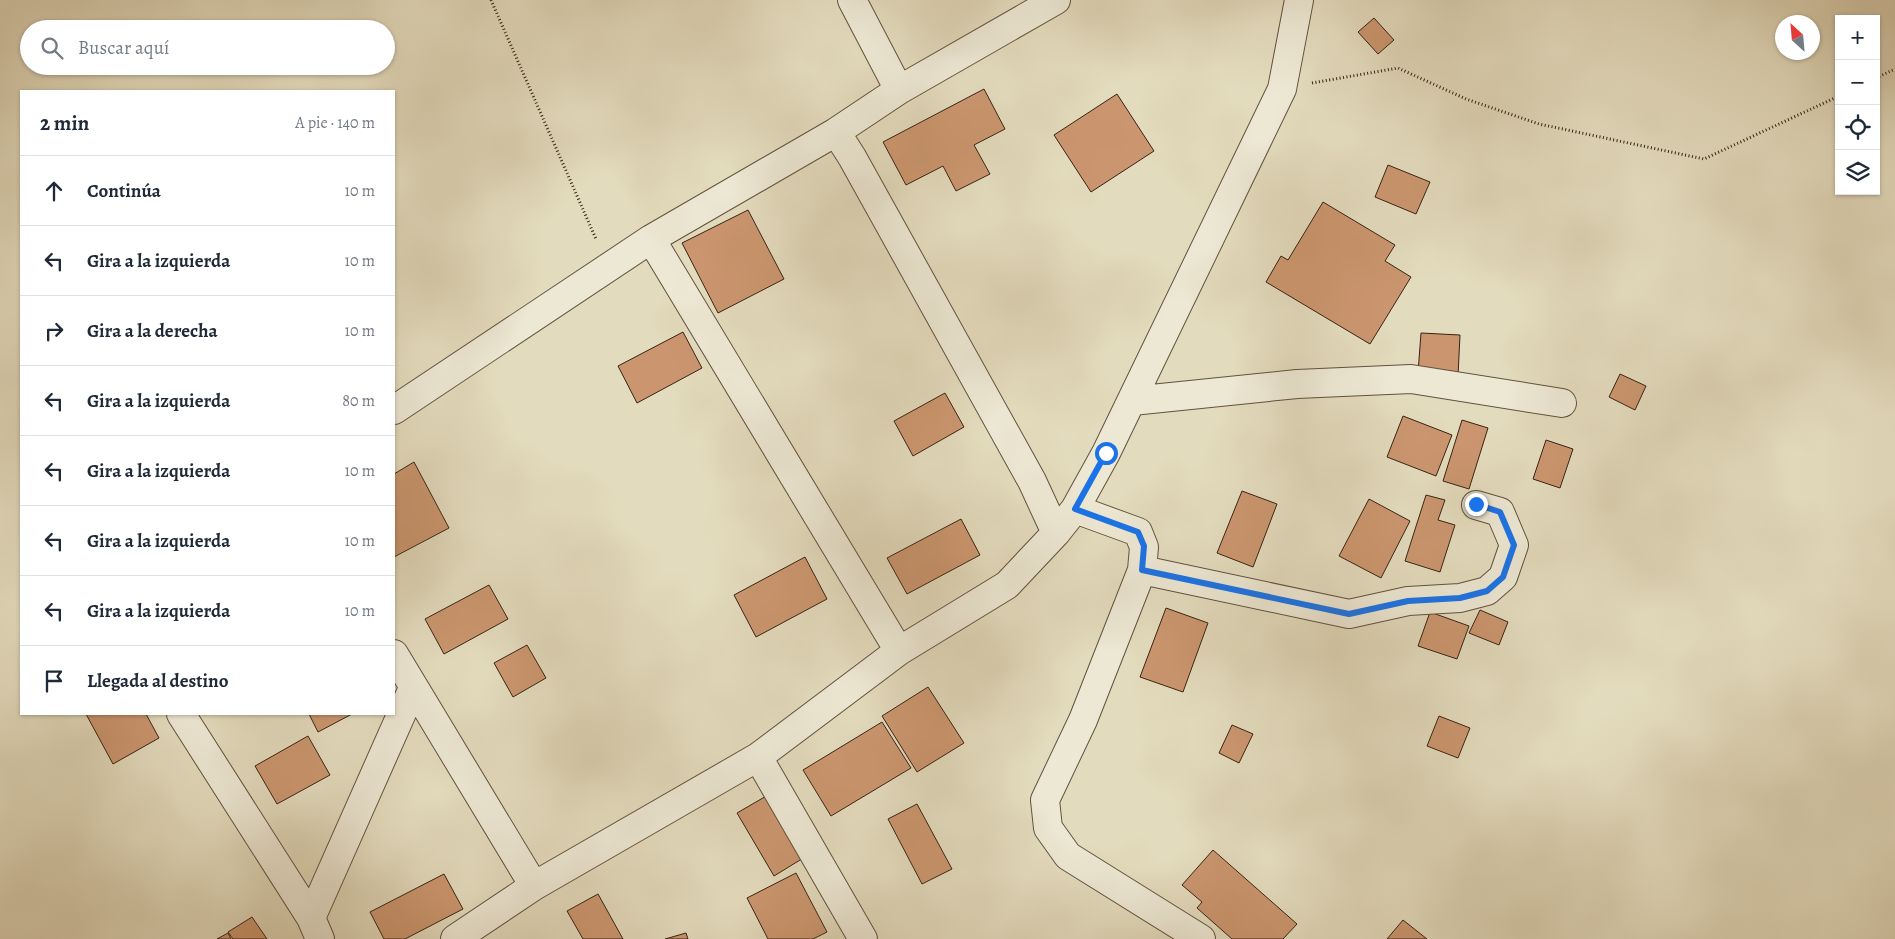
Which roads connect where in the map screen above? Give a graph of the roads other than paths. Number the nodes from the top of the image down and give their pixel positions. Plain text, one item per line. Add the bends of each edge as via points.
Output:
1 (852, 0) edge
2 (1056, 0) edge
3 (1299, 0) edge
4 (899, 90) junction
5 (836, 132) junction
6 (651, 239) junction
7 (1132, 401) junction
8 (1562, 403) dead end
9 (395, 409) edge
10 (1476, 504) dead end
11 (1075, 509) junction
12 (1056, 533) junction
13 (1142, 570) junction
14 (900, 651) junction
15 (395, 656) edge
16 (414, 688) junction
17 (182, 715) edge
18 (758, 757) junction
19 (534, 886) junction
20 (315, 929) edge
21 (455, 939) edge
22 (863, 939) edge
23 (1201, 939) edge

1 - 4 street
2 - 4 street
3 - 7 street via 1282,89
4 - 5 street
5 - 6 street
5 - 12 street via 1032,481
6 - 9 street
6 - 14 street
7 - 8 street via 1297,384 1412,379
7 - 11 street
10 - 13 street via 1500,512 1514,545 1503,577 1487,591 1460,598 1408,601 1349,614
11 - 12 street
11 - 13 street via 1138,532 1144,546
12 - 14 street via 1007,584
13 - 23 street via 1083,720 1045,800 1048,828 1068,856
14 - 18 street
15 - 16 street
16 - 19 street
16 - 20 street
17 - 20 street
18 - 19 street
18 - 22 street
19 - 21 street

